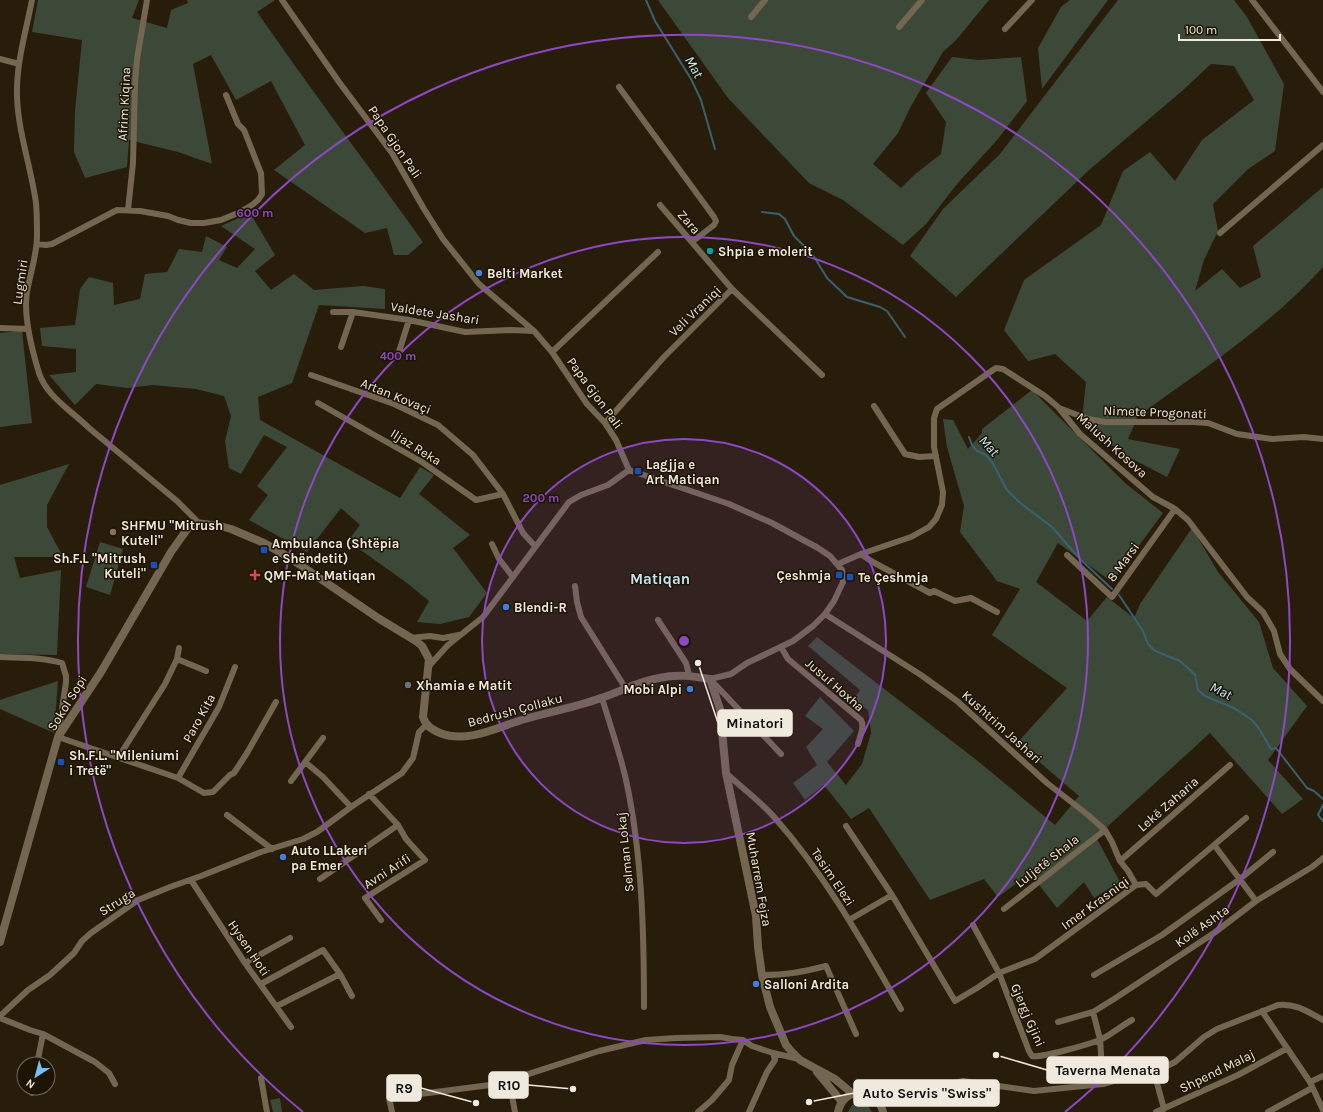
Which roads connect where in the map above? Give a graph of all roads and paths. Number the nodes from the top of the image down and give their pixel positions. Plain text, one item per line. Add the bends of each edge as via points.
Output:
1 (32, 0) edge
2 (147, 0) edge
3 (282, 0) edge
4 (765, 0) edge
5 (922, 0) edge
6 (1032, 0) edge
7 (1252, 0) edge
8 (751, 17) dead end
9 (899, 27) dead end
10 (1005, 28) dead end
11 (0, 60) edge
12 (19, 64) junction
13 (619, 87) dead end
14 (1323, 92) edge
15 (226, 94) dead end
16 (1323, 145) edge
17 (660, 205) dead end
18 (128, 210) junction
19 (1220, 233) dead end
20 (692, 242) junction
21 (37, 244) junction
22 (658, 252) dead end
23 (732, 289) junction
24 (333, 312) dead end
25 (353, 312) junction
26 (408, 320) junction
27 (0, 328) edge
28 (28, 329) junction
29 (534, 332) junction
30 (341, 347) dead end
31 (552, 352) junction
32 (398, 355) dead end
33 (310, 375) dead end
34 (822, 375) dead end
35 (318, 403) dead end
36 (874, 406) dead end
37 (1058, 407) junction
38 (605, 423) junction
39 (1323, 439) edge
40 (936, 456) junction
41 (629, 470) junction
42 (503, 494) junction
43 (1175, 509) junction
44 (195, 523) junction
45 (492, 544) dead end
46 (535, 546) junction
47 (861, 554) junction
48 (1066, 555) dead end
49 (838, 564) junction
50 (513, 577) junction
51 (575, 586) dead end
52 (997, 612) dead end
53 (825, 614) junction
54 (658, 620) dead end
55 (460, 635) junction
56 (410, 638) junction
57 (781, 647) junction
58 (179, 648) dead end
59 (0, 657) edge
60 (177, 659) junction
61 (429, 666) junction
62 (235, 667) dead end
63 (206, 670) dead end
64 (689, 675) junction
65 (710, 679) junction
66 (626, 689) junction
67 (602, 698) junction
68 (1323, 701) edge
69 (276, 702) dead end
70 (426, 725) junction
71 (58, 737) junction
72 (323, 738) dead end
73 (858, 744) dead end
74 (781, 754) dead end
75 (118, 758) junction
76 (305, 762) junction
77 (1230, 765) dead end
78 (726, 773) junction
79 (178, 778) junction
80 (290, 781) dead end
81 (370, 794) junction
82 (351, 807) junction
83 (227, 815) dead end
84 (1246, 818) dead end
85 (398, 825) junction
86 (846, 826) dead end
87 (1105, 830) junction
88 (1215, 846) junction
89 (272, 849) junction
90 (1273, 852) dead end
91 (1323, 858) edge
92 (1120, 861) junction
93 (320, 879) dead end
94 (1240, 879) junction
95 (191, 880) junction
96 (1136, 885) junction
97 (892, 895) junction
98 (1256, 901) junction
99 (1004, 909) dead end
100 (380, 920) dead end
101 (849, 920) junction
102 (973, 925) dead end
103 (290, 938) dead end
104 (0, 942) edge
105 (244, 963) junction
106 (999, 973) junction
107 (340, 974) junction
108 (762, 975) junction
109 (1094, 975) dead end
110 (261, 984) junction
111 (352, 996) dead end
112 (277, 1006) junction
113 (644, 1007) dead end
114 (902, 1009) dead end
115 (1262, 1011) junction
116 (1093, 1012) junction
117 (0, 1017) edge
118 (1132, 1020) dead end
119 (1323, 1020) edge
120 (1058, 1022) dead end
121 (292, 1027) dead end
122 (43, 1034) junction
123 (856, 1034) dead end
124 (743, 1040) junction
125 (1100, 1040) junction
126 (1286, 1049) junction
127 (773, 1053) junction
128 (39, 1056) edge
129 (800, 1060) junction
130 (814, 1068) junction
131 (1154, 1072) junction
132 (1323, 1076) edge
133 (261, 1078) dead end
134 (509, 1080) junction
135 (1310, 1082) junction
136 (115, 1084) dead end
137 (1103, 1084) junction
138 (1312, 1088) junction
139 (853, 1094) junction
140 (877, 1100) junction
141 (842, 1102) junction
142 (1164, 1109) junction
143 (1323, 1110) edge
144 (267, 1112) edge
145 (392, 1112) edge
146 (515, 1112) edge
147 (698, 1112) edge
148 (749, 1112) edge
149 (838, 1112) edge
150 (882, 1112) edge
151 (1156, 1112) edge
152 (1268, 1112) edge

1 - 12 street, Lugmiri
2 - 18 street, Afrim Kiqina via 137,59 133,163
3 - 29 street, Papa Gjon Pali via 392,153 443,239 479,284
4 - 8 street
5 - 9 street
6 - 10 street
7 - 14 street
11 - 12 street
12 - 21 street, Lugmiri via 18,106 36,203
13 - 20 street via 714,216 714,225
15 - 18 street via 261,173 262,194 258,200 238,213 204,223 191,223 154,213
16 - 19 street
17 - 20 street, Zara
18 - 21 street via 116,210 52,244
20 - 23 street, Zara
21 - 28 street, Lugmiri via 26,300
22 - 31 street
23 - 34 street, Veli Vraniqi
23 - 38 street, Veli Vraniqi via 664,357
24 - 25 street, Valdete Jashari
25 - 26 street, Valdete Jashari
25 - 30 street
26 - 29 street, Valdete Jashari via 465,332
26 - 32 street
27 - 28 street
28 - 44 street, Lugmiri via 39,373 51,393 177,501 196,520
29 - 31 street, Papa Gjon Pali
31 - 38 street, Papa Gjon Pali via 587,404
33 - 42 street, Artan Kovaçi via 394,404 438,425 473,455
35 - 42 street, Iljaz Reka via 422,462 476,500
36 - 40 street via 905,454 919,457
37 - 39 street, Nimete Progonati via 1088,419 1106,422 1208,423 1237,434 1272,439
37 - 40 street, Malush Kosova via 1000,368 993,370 937,409 934,418
37 - 43 street, Malush Kosova via 1080,434 1153,497
38 - 41 street, Papa Gjon Pali via 616,440
40 - 47 street, Malush Kosova via 942,505 936,519 929,527 911,537
41 - 46 street via 608,485 581,494 569,502
41 - 49 street via 744,510 818,548
42 - 46 street, Artan Kovaçi via 523,533
43 - 48 street, 8 Marsi via 1112,597
43 - 68 street, Malush Kosova via 1193,525 1247,597 1263,612 1274,630 1280,654 1290,669
44 - 56 street via 220,526 264,543
44 - 71 street, Sokol Sopi via 188,528 171,552 101,672
45 - 50 street via 499,559
46 - 50 street
47 - 49 street, Malush Kosova
47 - 52 street via 930,593 934,591 955,601 971,598
49 - 53 street via 842,570 843,582
50 - 55 street via 483,617
51 - 66 street via 581,617
53 - 57 street via 793,641
53 - 87 street, Kushtrim Jashari via 957,701 1047,783
54 - 64 street via 686,663
55 - 56 street
55 - 61 street
56 - 61 street via 424,650 429,659
57 - 65 street via 747,663 731,674
57 - 73 street, Jusuf Hoxha via 788,659 860,720 862,728
58 - 60 street
59 - 71 street via 26,657 62,663 66,682
60 - 63 street
60 - 75 street via 165,684
61 - 70 street via 423,711
62 - 79 street, Paro Kita via 219,706
64 - 65 street, Bedrush Çollaku
64 - 66 street, Bedrush Çollaku via 658,678
65 - 74 street
65 - 78 street, Muharrem Fejza via 720,709
66 - 67 street, Bedrush Çollaku
67 - 70 street, Bedrush Çollaku via 473,735 450,736
67 - 113 street, Selman Lokaj via 626,779 633,819 644,955
69 - 79 street via 234,773 213,792 204,793
70 - 81 street, Struga via 419,732 413,758 407,768
71 - 75 street
71 - 104 street, Sokol Sopi
72 - 76 street
75 - 79 street
76 - 80 street
76 - 82 street
77 - 92 street, Lekë Zaharia
78 - 101 street, Tasim Elezi via 774,817 809,860
78 - 108 street, Muharrem Fejza via 756,916
81 - 82 street, Struga
81 - 85 street
82 - 89 street, Struga via 317,832
83 - 89 street
84 - 88 street, Imer Krasniqi
85 - 93 street
85 - 100 street, Avni Arifi via 406,839 425,860 365,898
86 - 97 street
87 - 92 street, Kushtrim Jashari
87 - 99 street, Luljetë Shala
88 - 94 street
88 - 96 street, Imer Krasniqi via 1156,894 1146,884
89 - 95 street, Struga
90 - 94 street
91 - 98 street, Kolë Ashta
92 - 96 street, Kushtrim Jashari
94 - 98 street
94 - 109 street via 1162,935
95 - 105 street, Hysen Hoti
95 - 117 street, Struga via 138,900 104,922 50,975 28,990
96 - 106 street, Imer Krasniqi via 1035,959
97 - 101 street
97 - 106 street, Imer Krasniqi via 955,1001
98 - 116 street, Kolë Ashta via 1214,933
101 - 114 street, Tasim Elezi
102 - 106 street
103 - 105 street
105 - 110 street, Hysen Hoti
106 - 125 street, Gjergj Gjini via 1032,1056 1037,1057
107 - 110 street via 323,950
107 - 111 street
107 - 112 street
108 - 123 street via 784,975 826,966
108 - 129 street, Muharrem Fejza via 770,1007 786,1045
110 - 112 street, Hysen Hoti
112 - 121 street, Hysen Hoti
115 - 119 street via 1278,1005 1293,1005
115 - 126 street
115 - 131 street via 1217,1029 1175,1062
116 - 120 street, Kolë Ashta
116 - 125 street
117 - 122 street
118 - 125 street, Gjergj Gjini
122 - 128 street
122 - 136 street via 94,1062 109,1073
124 - 127 street
124 - 134 street via 720,1037 646,1040 599,1051
124 - 147 street via 729,1080
125 - 137 street
126 - 135 street
126 - 142 street, Shpend Malaj via 1238,1075
127 - 129 street
127 - 148 street via 775,1060
129 - 130 street, Muharrem Fejza
130 - 139 street, Muharrem Fejza
130 - 141 street, Muharrem Fejza
131 - 137 street
131 - 142 street
132 - 135 street
133 - 144 street
134 - 145 street via 483,1086 389,1098
134 - 146 street
135 - 138 street
137 - 140 street via 1034,1091 963,1081
138 - 143 street
138 - 152 street
139 - 140 street via 865,1093
139 - 141 street
140 - 150 street
141 - 149 street
142 - 151 street, Shpend Malaj

